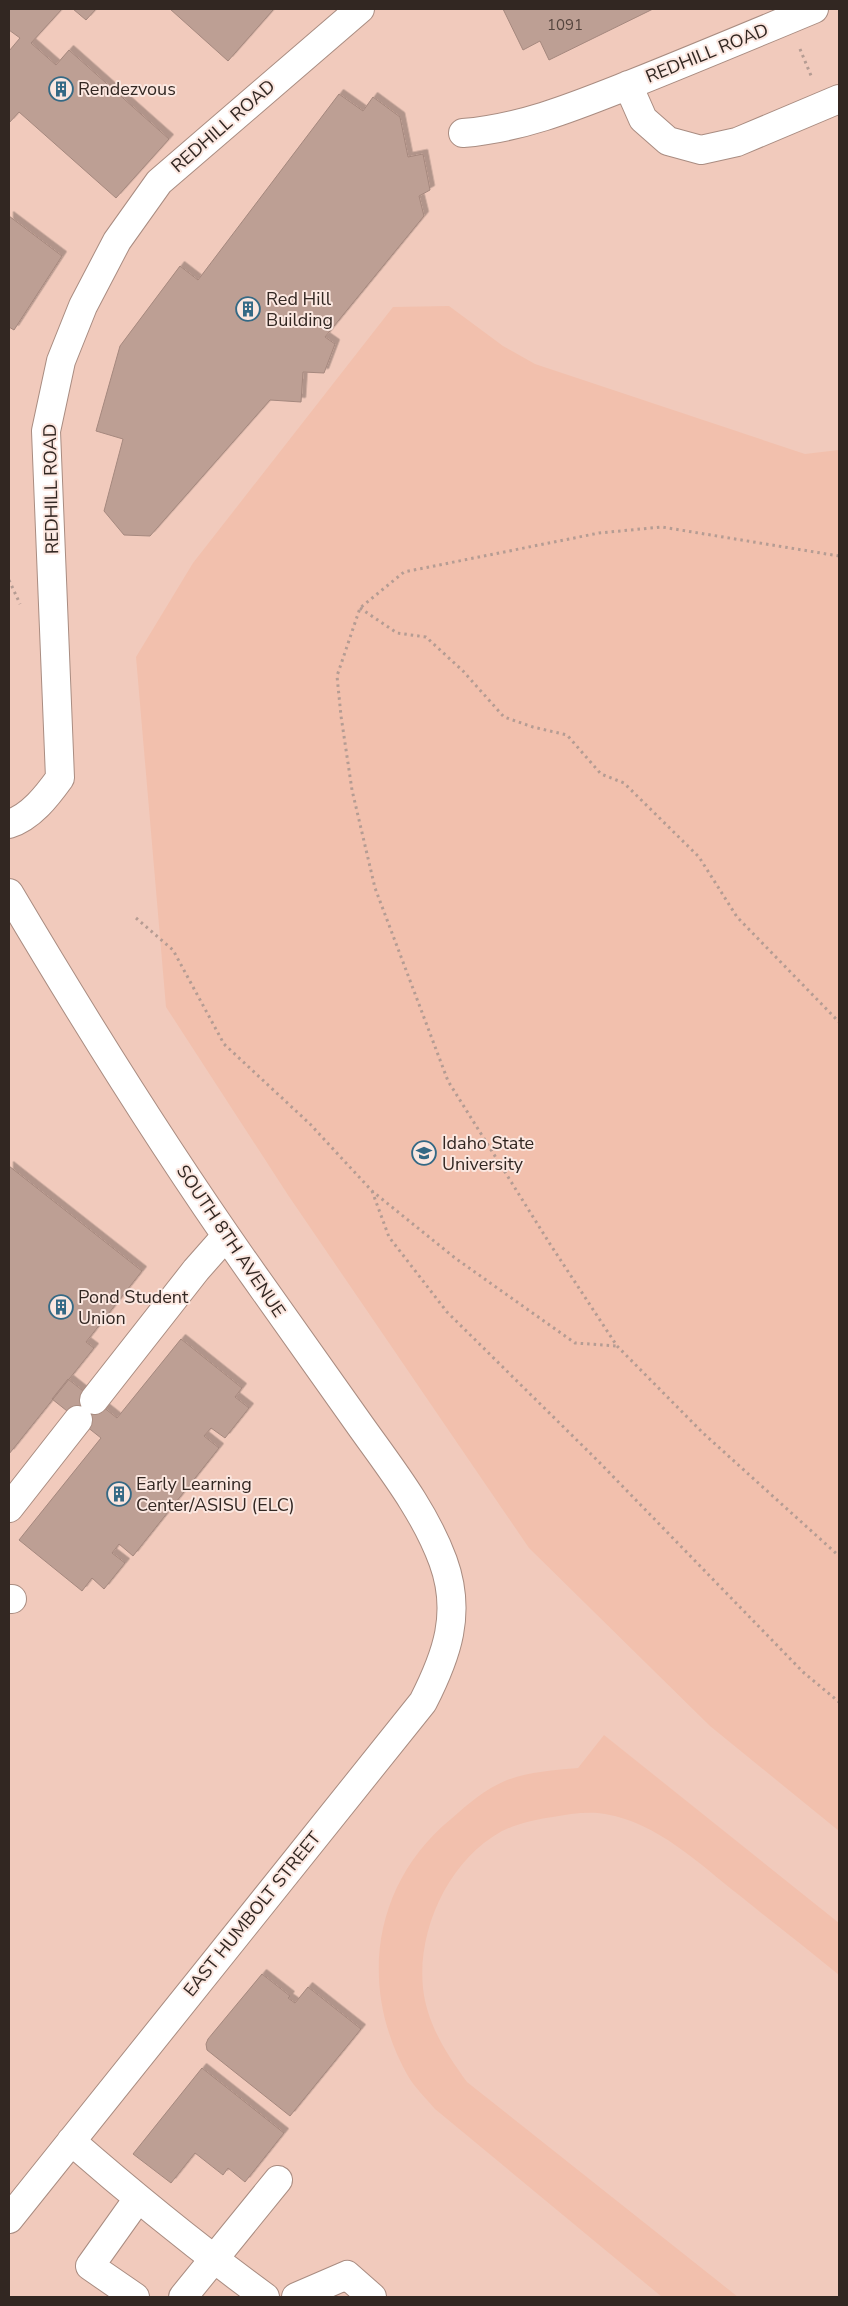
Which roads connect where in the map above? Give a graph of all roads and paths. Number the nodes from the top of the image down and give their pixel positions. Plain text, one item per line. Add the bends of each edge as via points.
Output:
1 (360, 9) edge
2 (802, 14) edge
3 (628, 85) junction
4 (833, 102) edge
5 (463, 133) dead end
6 (839, 556) edge
7 (9, 580) edge
8 (21, 605) dead end
9 (360, 608) junction
10 (9, 824) edge
11 (9, 893) edge
12 (136, 918) dead end
13 (839, 1022) edge
14 (372, 1191) junction
15 (226, 1236) junction
16 (617, 1346) junction
17 (9, 1508) edge
18 (839, 1556) edge
19 (450, 1590) joint
20 (839, 1702) edge
21 (71, 2141) junction
22 (278, 2180) dead end
23 (137, 2200) junction
24 (9, 2219) edge
25 (212, 2259) junction
26 (135, 2297) edge
27 (183, 2297) edge
28 (265, 2297) edge
29 (296, 2297) edge
30 (372, 2297) edge

1 - 10 street, REDHILL ROAD via 159,182 117,241 83,306 61,361 46,432 60,778 46,799
2 - 3 street, REDHILL ROAD
2 - 4 path via 802,54
3 - 4 street, REDHILL ROAD via 643,118 668,142 701,150 736,142
3 - 5 street, REDHILL ROAD via 547,117 493,130
6 - 9 path via 662,527 608,532 404,572
7 - 8 path
9 - 13 path via 397,633 426,637 463,671 504,717 567,735 601,774 624,783 699,857 737,917
9 - 16 path via 337,676 352,790 375,888 448,1081
11 - 15 street, SOUTH 8TH AVENUE via 90,1030
12 - 14 path via 173,950 224,1044 310,1124
14 - 16 path via 455,1258 574,1343
14 - 20 path via 390,1237 448,1312 803,1672
15 - 17 street
15 - 19 street, SOUTH 8TH AVENUE via 409,1495 444,1562
16 - 18 path via 703,1433
19 - 21 street, EAST HUMBOLT STREET via 452,1614 446,1653 423,1702
21 - 23 street
21 - 24 street, EAST HUMBOLT STREET
22 - 25 street
23 - 25 street
23 - 26 street via 90,2266
25 - 27 street
25 - 28 street
29 - 30 street via 347,2275

